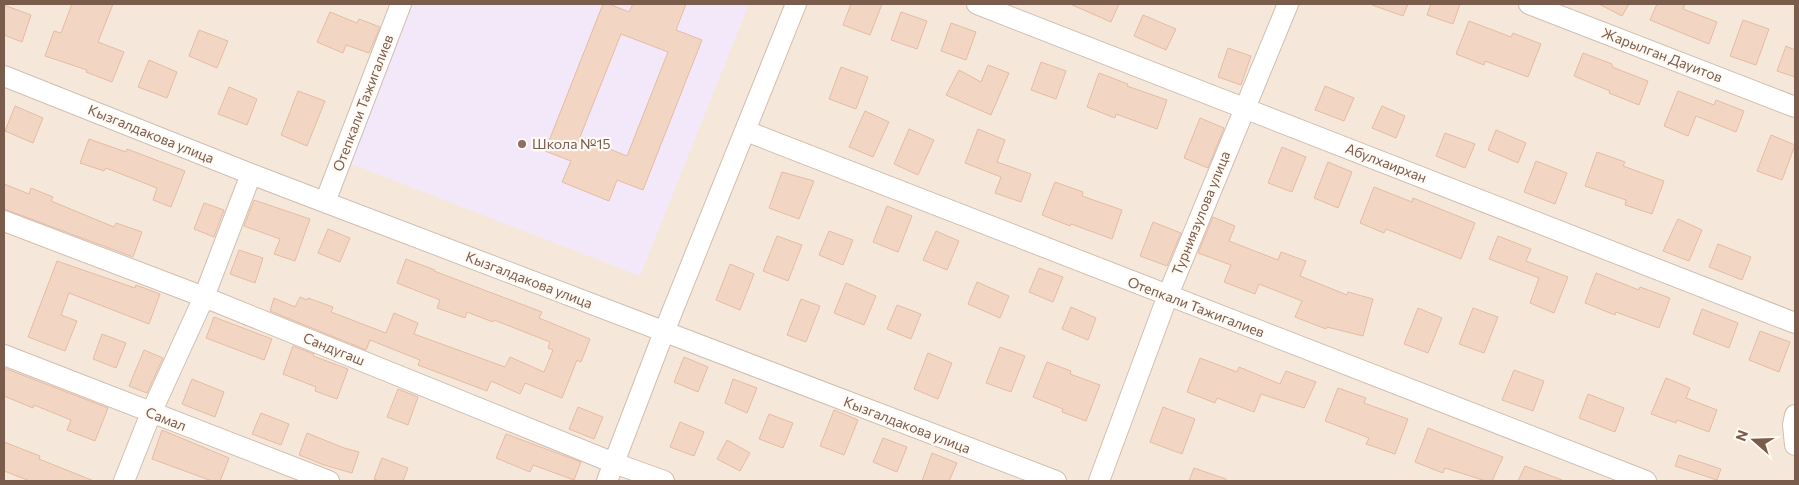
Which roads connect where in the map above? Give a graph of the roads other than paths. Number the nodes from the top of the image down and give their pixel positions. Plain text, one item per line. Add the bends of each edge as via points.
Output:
1 (401, 4) edge
2 (796, 4) edge
3 (977, 4) edge
4 (1288, 4) edge
5 (1529, 4) edge
6 (4, 76) edge
7 (1795, 107) edge
8 (1245, 108) junction
9 (746, 131) junction
10 (251, 174) junction
11 (326, 202) junction
12 (4, 221) edge
13 (204, 296) junction
14 (1168, 296) junction
15 (1795, 323) edge
16 (664, 332) junction
17 (4, 356) edge
18 (151, 413) junction
19 (1795, 416) edge
20 (1795, 445) edge
21 (611, 472) edge
22 (124, 481) edge
23 (329, 481) edge
24 (664, 481) edge
25 (1056, 481) edge
26 (1099, 481) edge
27 (1646, 481) edge

1 - 11 street, Отепкали Тажигалиев
2 - 9 street
3 - 8 street, Абулхаирхан
4 - 8 street, Турниязулова улица
5 - 7 street, Жарылган Дауитов
6 - 10 street, Кызгалдакова улица
8 - 14 street, Турниязулова улица
8 - 15 street, Абулхаирхан
9 - 14 street, Отепкали Тажигалиев
9 - 16 street
10 - 11 street, Кызгалдакова улица
10 - 13 street
11 - 16 street, Кызгалдакова улица
12 - 13 street, Сандугаш
13 - 18 street
13 - 21 street, Сандугаш
14 - 26 street, Турниязулова улица
14 - 27 street, Отепкали Тажигалиев
16 - 21 street
16 - 25 street, Кызгалдакова улица
17 - 18 street, Самал
18 - 22 street
18 - 23 street, Самал
19 - 20 street
21 - 24 street, Сандугаш

